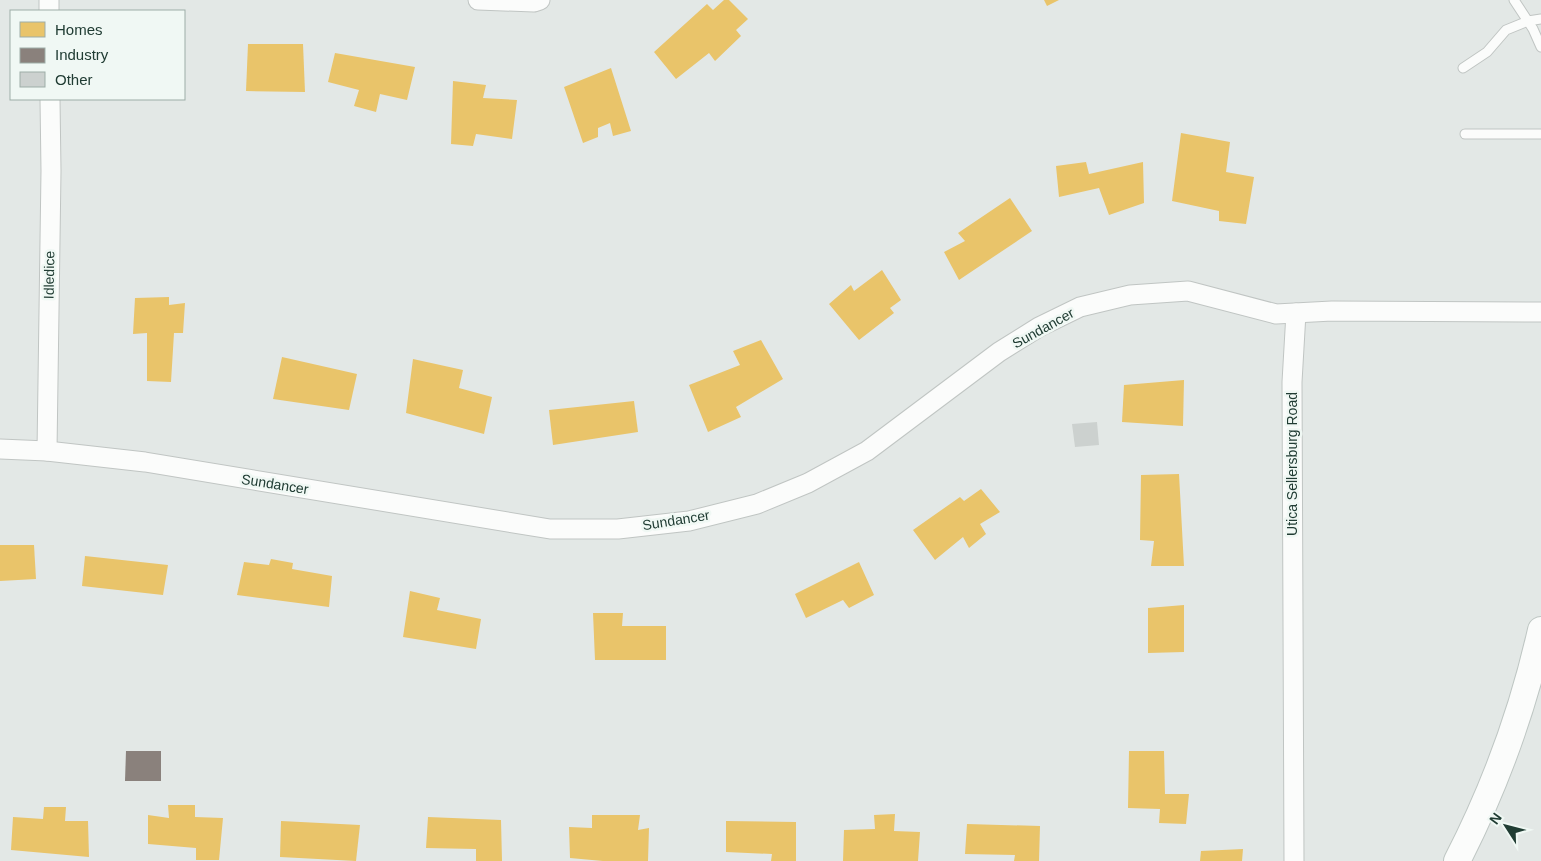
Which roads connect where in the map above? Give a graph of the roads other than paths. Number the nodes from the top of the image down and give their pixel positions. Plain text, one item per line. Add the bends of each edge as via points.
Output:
1 (478, 0) edge
2 (540, 0) edge
3 (1514, 0) edge
4 (1541, 19) edge
5 (1528, 21) junction
6 (1541, 47) edge
7 (1463, 68) dead end
8 (50, 100) edge
9 (1465, 134) dead end
10 (1541, 134) edge
11 (1541, 312) edge
12 (1296, 313) junction
13 (0, 449) edge
14 (47, 451) junction
15 (1541, 630) edge
16 (1294, 861) edge
17 (1457, 861) edge

1 - 2 street
3 - 5 lane
4 - 5 lane
5 - 6 lane
5 - 7 lane via 1506,30 1487,52
8 - 14 street, Idledice
9 - 10 lane
11 - 12 street
12 - 14 street, Sundancer via 1276,314 1188,291 1130,295 1080,307 1000,352 867,451 757,504 689,521 618,528 550,529 145,462
12 - 16 street, Utica Sellersburg Road via 1292,382
13 - 14 street, Sundancer
15 - 17 street via 1520,708 1498,770

